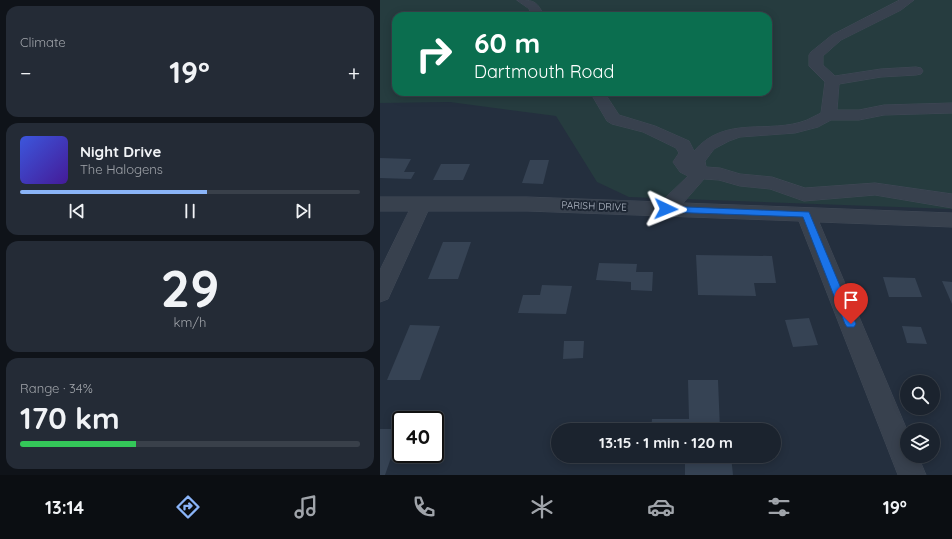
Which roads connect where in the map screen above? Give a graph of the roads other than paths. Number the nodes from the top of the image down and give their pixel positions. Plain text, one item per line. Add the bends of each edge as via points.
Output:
1 (523, 0) edge
2 (908, 0) edge
3 (536, 12) edge
4 (916, 71) dead end
5 (832, 81) junction
6 (599, 96) edge
7 (952, 108) edge
8 (828, 115) junction
9 (698, 172) junction
10 (952, 201) edge
11 (380, 204) edge
12 (422, 205) junction
13 (666, 209) junction
14 (806, 214) junction
15 (952, 220) edge
16 (380, 293) edge
17 (912, 475) edge

1 - 3 street via 534,7
2 - 5 street via 892,11 835,38 816,55 816,66
4 - 5 street via 881,73
5 - 8 street
6 - 9 street via 613,118 618,121 649,129 683,145 687,153 683,164 689,170
7 - 8 street
8 - 9 street via 810,124 733,134 715,139 704,148 696,160
9 - 10 street via 772,183 804,195 875,190
9 - 13 street via 692,184
11 - 12 street, PARISH DRIVE
12 - 13 street, PARISH DRIVE via 527,204
12 - 16 street
13 - 14 street, PARISH DRIVE
14 - 15 street, PARISH DRIVE
14 - 17 street

